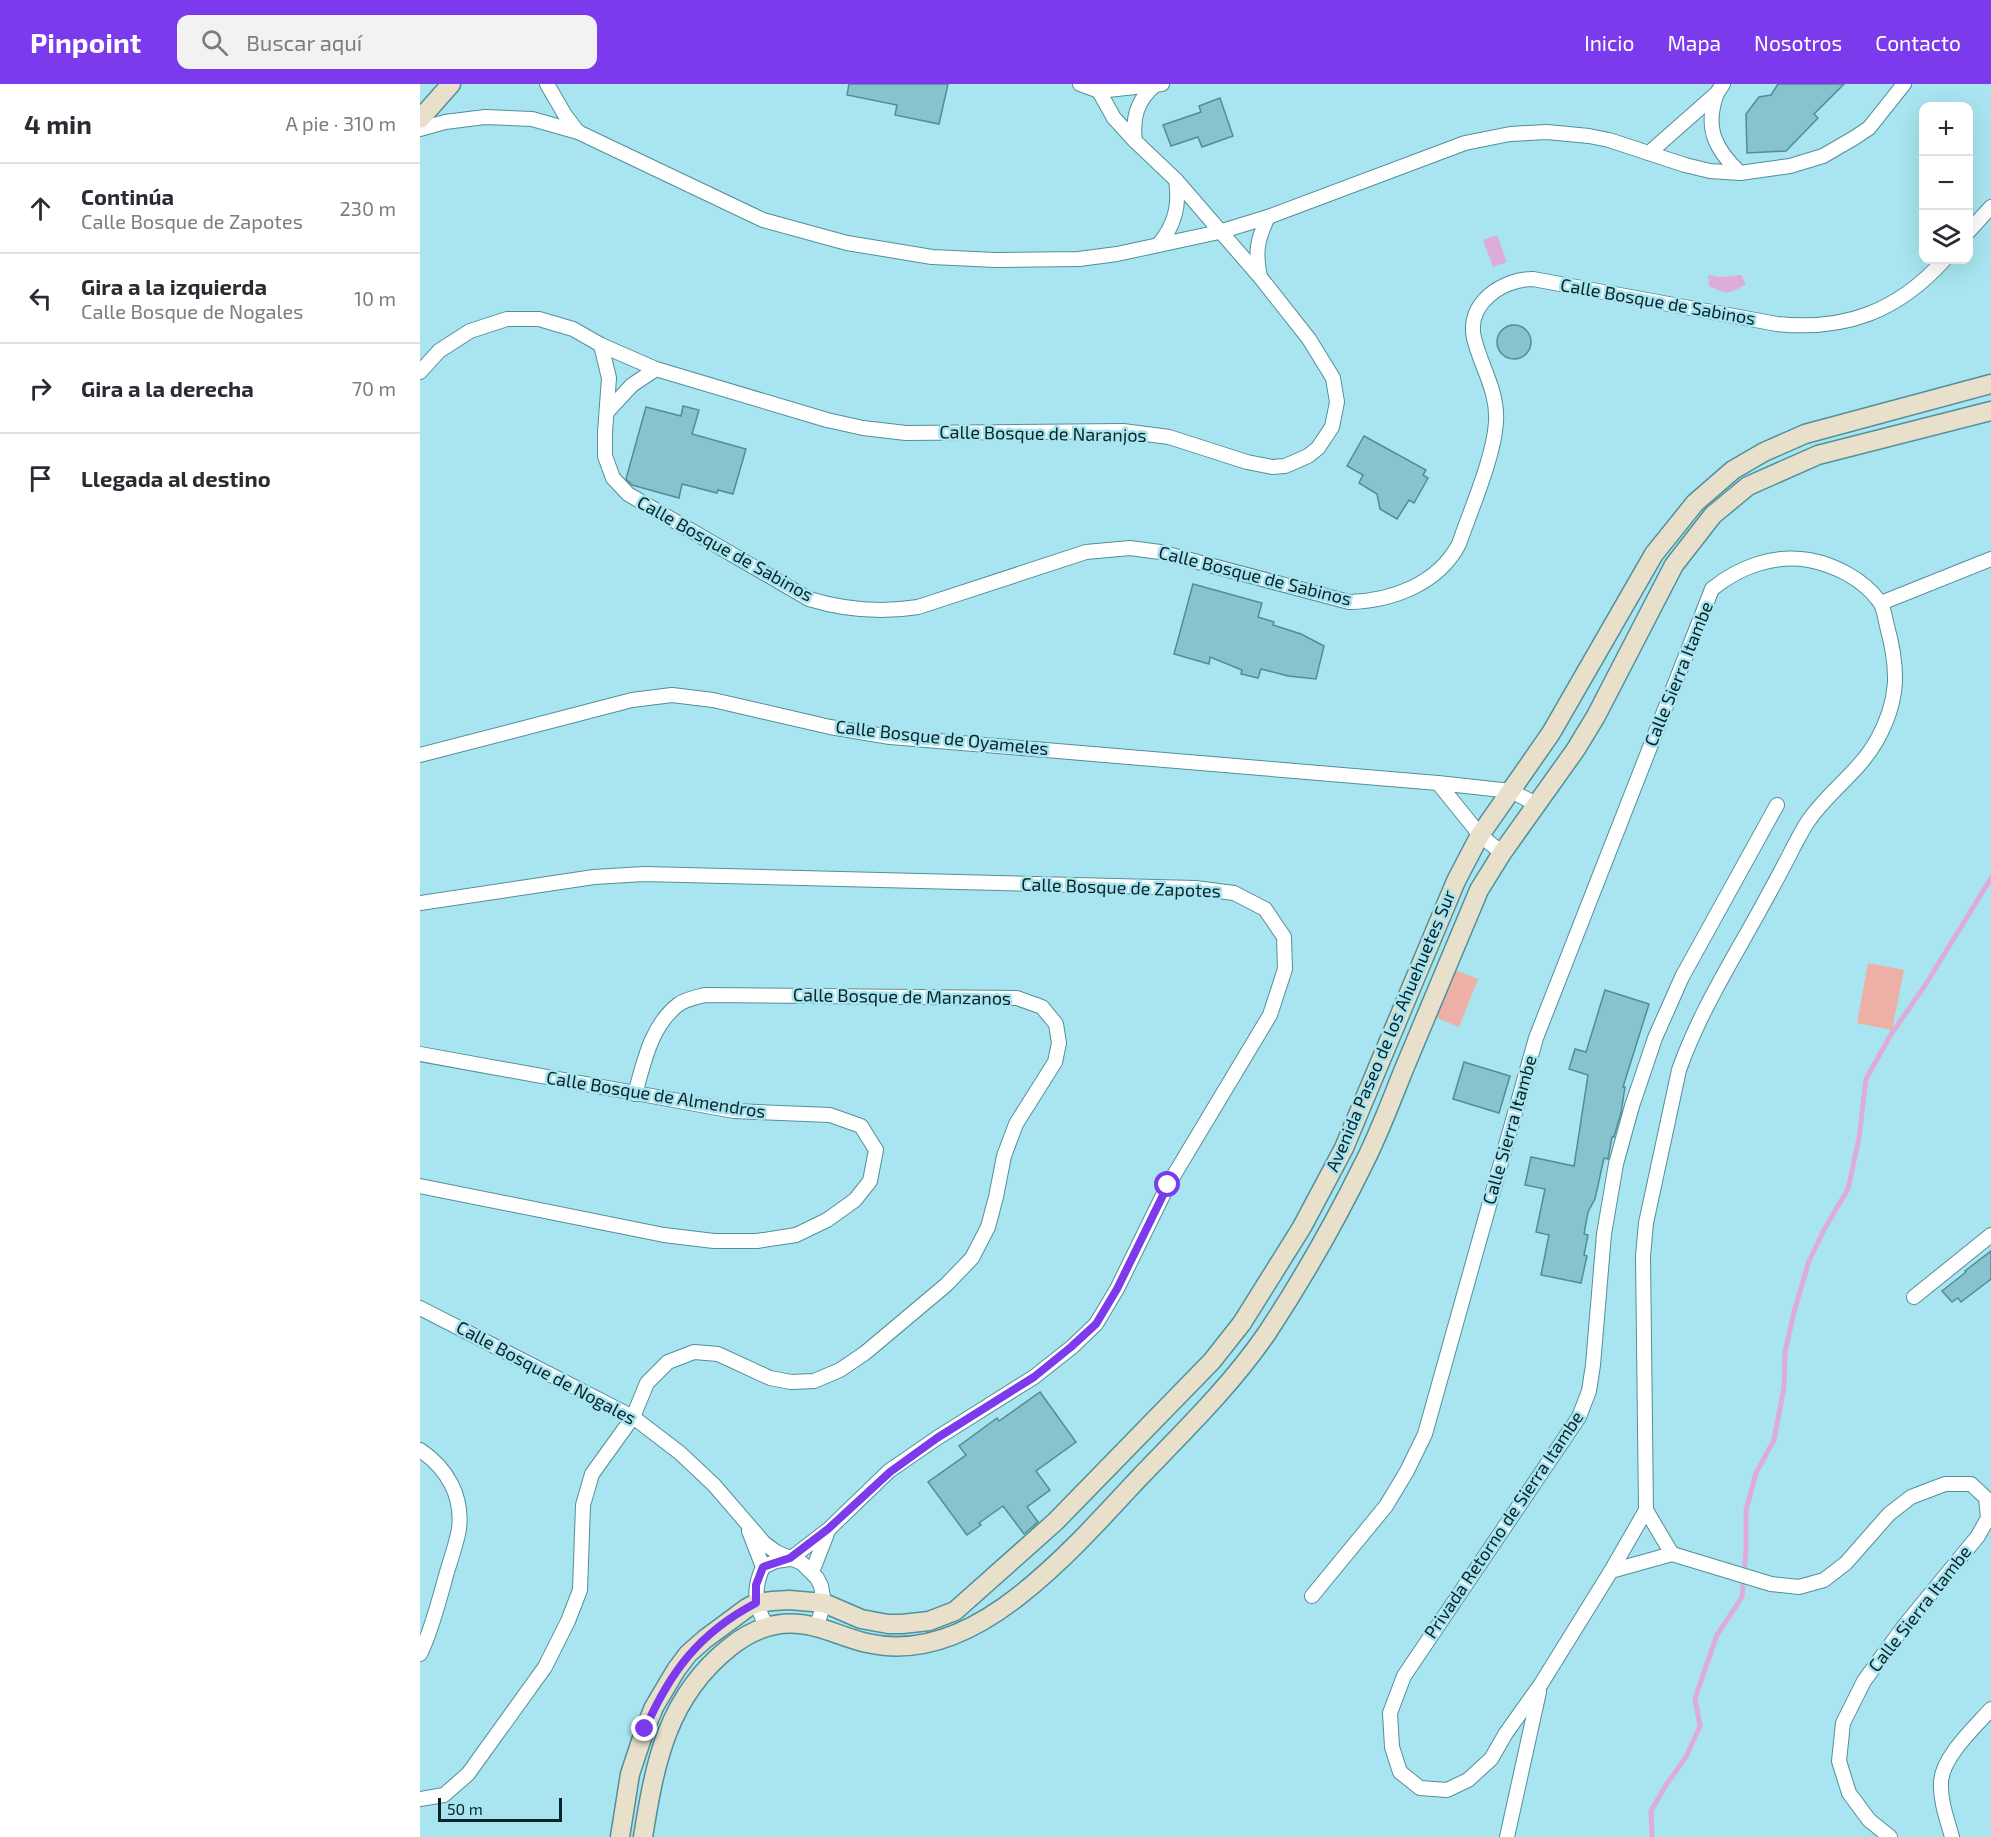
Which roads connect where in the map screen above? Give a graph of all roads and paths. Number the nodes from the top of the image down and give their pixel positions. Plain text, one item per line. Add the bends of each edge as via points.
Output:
1 (451, 84) edge
2 (547, 84) edge
3 (1080, 84) edge
4 (1904, 84) edge
5 (1159, 85) edge
6 (1097, 87) edge
7 (1720, 89) edge
8 (420, 119) edge
9 (420, 129) edge
10 (578, 132) junction
11 (1135, 141) junction
12 (1648, 153) junction
13 (1740, 173) junction
14 (1176, 180) junction
15 (1991, 207) edge
16 (1268, 217) junction
17 (1973, 227) edge
18 (1219, 232) junction
19 (1159, 244) junction
20 (1940, 264) edge
21 (1260, 277) junction
22 (602, 345) junction
23 (656, 369) junction
24 (420, 372) edge
25 (1991, 384) edge
26 (1973, 389) junction
27 (607, 412) junction
28 (1984, 413) edge
29 (1991, 559) edge
30 (1881, 603) junction
31 (420, 756) edge
32 (1438, 783) junction
33 (1511, 790) junction
34 (1538, 805) junction
35 (1778, 805) dead end
36 (1480, 836) junction
37 (1502, 853) junction
38 (420, 903) edge
39 (420, 1054) edge
40 (635, 1094) junction
41 (420, 1186) edge
42 (1991, 1235) edge
43 (1914, 1297) dead end
44 (420, 1308) edge
45 (633, 1417) junction
46 (420, 1450) edge
47 (1646, 1510) junction
48 (745, 1521) junction
49 (828, 1529) junction
50 (1672, 1554) junction
51 (790, 1558) junction
52 (763, 1567) junction
53 (1611, 1571) junction
54 (812, 1572) junction
55 (1312, 1596) dead end
56 (756, 1603) junction
57 (824, 1604) junction
58 (768, 1627) junction
59 (814, 1627) junction
60 (420, 1654) edge
61 (1541, 1684) junction
62 (1991, 1709) edge
63 (420, 1799) edge
64 (620, 1837) edge
65 (643, 1837) edge
66 (1507, 1837) edge
67 (1890, 1837) edge
68 (1952, 1837) edge

1 - 8 street
2 - 10 street
3 - 6 street
4 - 13 street via 1869,128 1839,148 1790,166
5 - 6 street
5 - 11 street via 1143,98 1135,113
6 - 11 street, Calle Bosque de Naranjos via 1114,118
7 - 12 street
7 - 13 street via 1711,113 1712,133 1723,155
9 - 10 street via 464,118 509,117
10 - 19 street via 763,220 847,243 932,257 995,260 1079,259
11 - 14 street, Calle Bosque de Naranjos
12 - 13 street via 1697,168
12 - 16 street via 1609,140 1568,133 1510,134 1465,143
14 - 18 street, Calle Bosque de Naranjos
14 - 19 street via 1175,215
15 - 17 street
16 - 18 street
16 - 21 street via 1259,236 1256,256
18 - 19 street
18 - 21 street, Calle Bosque de Naranjos
20 - 27 street, Calle Bosque de Sabinos via 1896,302 1857,319 1817,326 1777,324 1533,279 1503,284 1480,306 1474,326 1474,337 1493,393 1496,419 1492,448 1459,544 1454,554 1422,582 1395,595 1365,602 1349,602 1160,552 1115,548 1071,556 918,607 865,610 827,604 809,599 628,495 613,478 605,456
21 - 23 street, Calle Bosque de Naranjos via 1309,339 1336,390 1336,415 1326,438 1308,456 1285,466 1259,466 1169,437 1123,431 906,433 863,428
22 - 23 street, Calle Bosque de Naranjos
22 - 24 street, Calle Bosque de Naranjos via 573,328 551,321 507,319 454,340
22 - 27 street, Calle Bosque de Sabinos via 609,378
23 - 27 street via 632,385
25 - 26 street, Avenida Paseo de los Ahuehuetes Sur
26 - 28 street
26 - 33 street, Avenida Paseo de los Ahuehuetes Sur via 1805,434 1733,470 1695,503 1654,554 1551,733
28 - 34 street, Avenida Paseo de los Ahuehuetes Sur via 1818,454 1748,486 1713,515 1674,565 1596,716
29 - 30 street
30 - 47 street via 1896,666 1895,689 1883,728 1854,772 1809,819 1695,1028 1673,1092 1643,1256
30 - 55 street, Calle Sierra Itambe via 1848,574 1799,559 1749,566 1712,589 1536,1038 1425,1434 1386,1506
31 - 32 street, Calle Bosque de Oyameles via 632,700 672,695 890,736
32 - 33 street, Calle Bosque de Oyameles
32 - 36 street
33 - 34 street
33 - 36 street, Avenida Paseo de los Ahuehuetes Sur
34 - 37 street, Avenida Paseo de los Ahuehuetes Sur
35 - 61 street, Privada Retorno de Sierra Itambe via 1682,977 1655,1038 1632,1106 1616,1164 1604,1234 1593,1365 1579,1417 1404,1676 1390,1713 1392,1747 1400,1772 1420,1788 1447,1790 1468,1780 1491,1759
36 - 37 street
36 - 57 street, Avenida Paseo de los Ahuehuetes Sur via 1456,881 1344,1148 1302,1227 1242,1323 1212,1361 1055,1522 955,1611 929,1621 888,1624 861,1619
37 - 59 street, Avenida Paseo de los Ahuehuetes Sur via 1479,890 1365,1162 1267,1333 1232,1380 1079,1541 1019,1596 964,1632 902,1647 870,1644
38 - 49 street, Calle Bosque de Zapotes via 594,877 644,874 1195,888 1234,893 1265,909 1284,937 1285,969 1270,1015 1174,1175 1096,1324 1034,1377 890,1472
39 - 40 street, Calle Bosque de Almendros
40 - 41 street, Calle Bosque de Almendros via 734,1112 830,1115 861,1126 876,1150 870,1181 855,1200 827,1220 796,1235 757,1241 664,1236
40 - 45 street, Calle Bosque de Manzanos via 646,1054 661,1022 680,1002 705,994 1017,998 1042,1007 1056,1024 1059,1042 1055,1062 1016,1124 1004,1156 988,1227 972,1258 946,1285 865,1353 814,1381 770,1378 718,1354 694,1352 668,1362 648,1383
42 - 43 street
44 - 45 street, Calle Bosque de Nogales
45 - 48 street, Calle Bosque de Nogales via 680,1453
45 - 63 street, Calle Bosque de Manzanos via 592,1474 583,1505 580,1590 545,1667 468,1774 444,1795
46 - 60 street via 450,1479 458,1501 459,1528
47 - 50 street
47 - 53 street
48 - 51 street, Calle Bosque de Nogales via 764,1543
48 - 52 street, Calle Bosque de Nogales
49 - 51 street, Calle Bosque de Zapotes
49 - 54 street, Calle Bosque de Zapotes
50 - 53 street
50 - 67 street, Calle Sierra Itambe via 1799,1587 1824,1580 1846,1563 1889,1514 1911,1497 1945,1484 1971,1484 1986,1498 1988,1518 1978,1536 1864,1681 1843,1723 1839,1761 1849,1793 1869,1820
51 - 52 street, Calle Bosque de Zapotes
51 - 54 street, Calle Bosque de Nogales
52 - 56 street via 756,1585
53 - 61 street
54 - 57 street via 821,1586
56 - 57 street, Avenida Paseo de los Ahuehuetes Sur via 789,1600
56 - 58 street
56 - 64 street, Avenida Paseo de los Ahuehuetes Sur via 687,1654 666,1686 637,1752
57 - 59 street
58 - 59 street, Avenida Paseo de los Ahuehuetes Sur
58 - 65 street, Avenida Paseo de los Ahuehuetes Sur via 743,1637 719,1656 704,1669 685,1698 658,1758
61 - 66 street
62 - 68 street via 1947,1761 1941,1779

